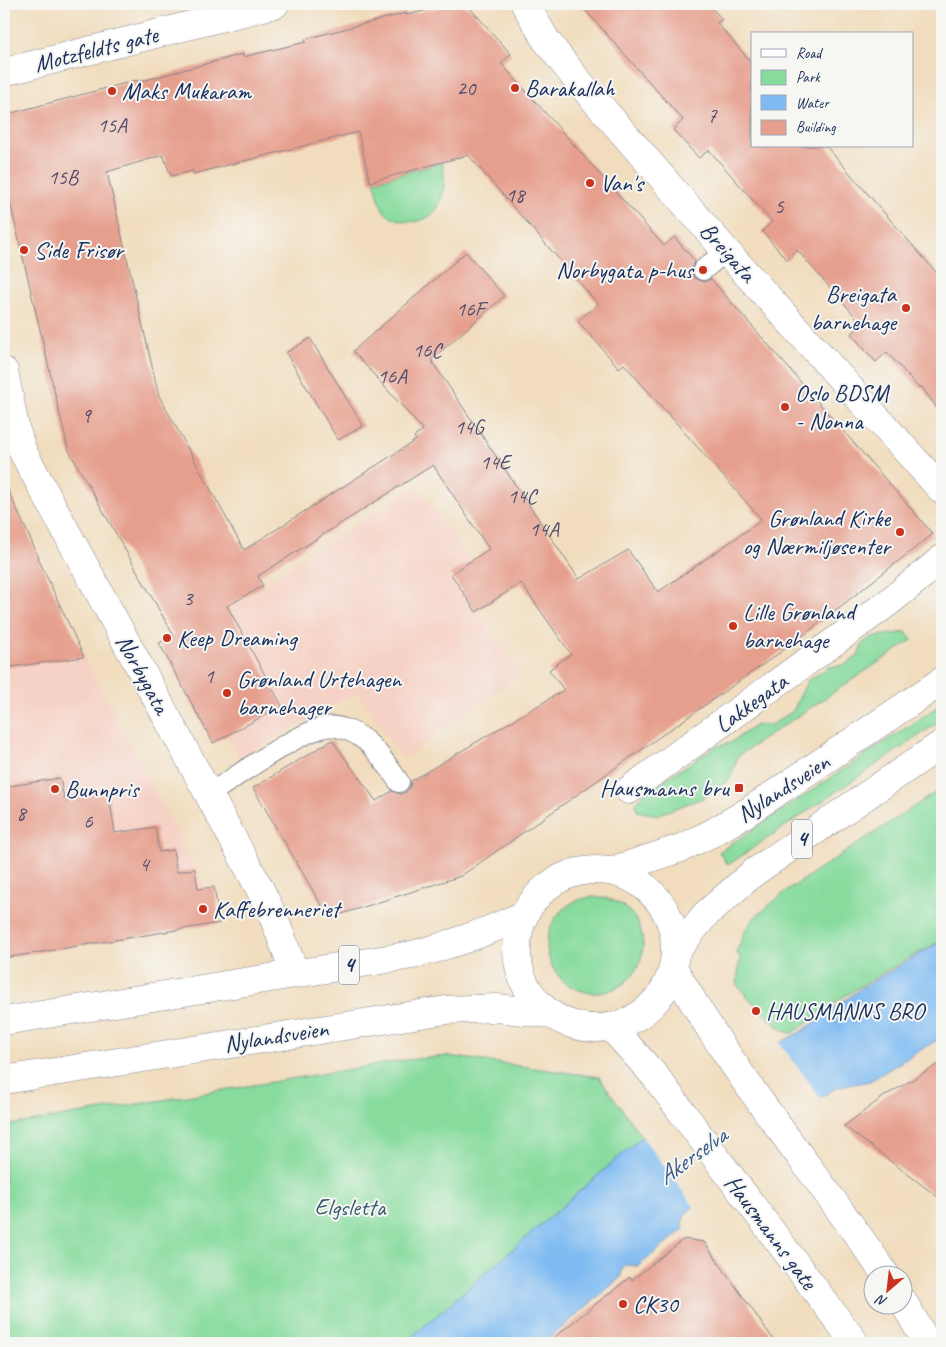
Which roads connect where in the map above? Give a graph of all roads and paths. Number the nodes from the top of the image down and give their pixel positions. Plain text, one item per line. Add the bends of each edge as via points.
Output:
1 (275, 4) edge
2 (525, 4) edge
3 (4, 72) edge
4 (726, 251) junction
5 (703, 270) dead end
6 (4, 371) edge
7 (942, 490) edge
8 (942, 560) edge
9 (942, 681) edge
10 (942, 744) edge
11 (399, 782) dead end
12 (629, 790) dead end
13 (209, 794) junction
14 (611, 871) junction
15 (524, 915) junction
16 (674, 959) junction
17 (295, 974) junction
18 (550, 1014) junction
19 (4, 1021) edge
20 (612, 1027) junction
21 (4, 1080) edge
22 (878, 1264) edge
23 (910, 1314) edge
24 (855, 1343) edge
25 (926, 1343) edge

1 - 3 main road, Motzfeldts gate
2 - 4 main road, Breigata via 546,40 573,75
4 - 5 lane
4 - 7 main road, Breigata
6 - 13 main road, Norbygata via 15,427 35,477
8 - 12 main road, Lakkegata
9 - 14 main road, Nylandsveien / 4 via 712,833 681,848
10 - 16 main road, Nylandsveien / 4 via 753,873 705,915
11 - 13 lane via 378,753 361,737 343,729 326,727 297,739
13 - 17 main road, Norbygata via 273,916
14 - 15 main road, Nylandsveien via 590,870 570,874 535,898
14 - 16 main road, Nylandsveien via 645,886 658,899 674,932
15 - 17 main road, 4 via 449,946
15 - 18 main road, Nylandsveien via 516,951 519,969 531,994
16 - 20 main road, Nylandsveien via 667,985 658,1000 629,1022
16 - 22 main road via 712,1034
17 - 19 main road, 4
18 - 20 main road, Nylandsveien via 569,1024 590,1028
18 - 21 main road, Nylandsveien via 497,1008 418,1013
20 - 24 main road, Hausmanns gate via 656,1076
23 - 25 main road

